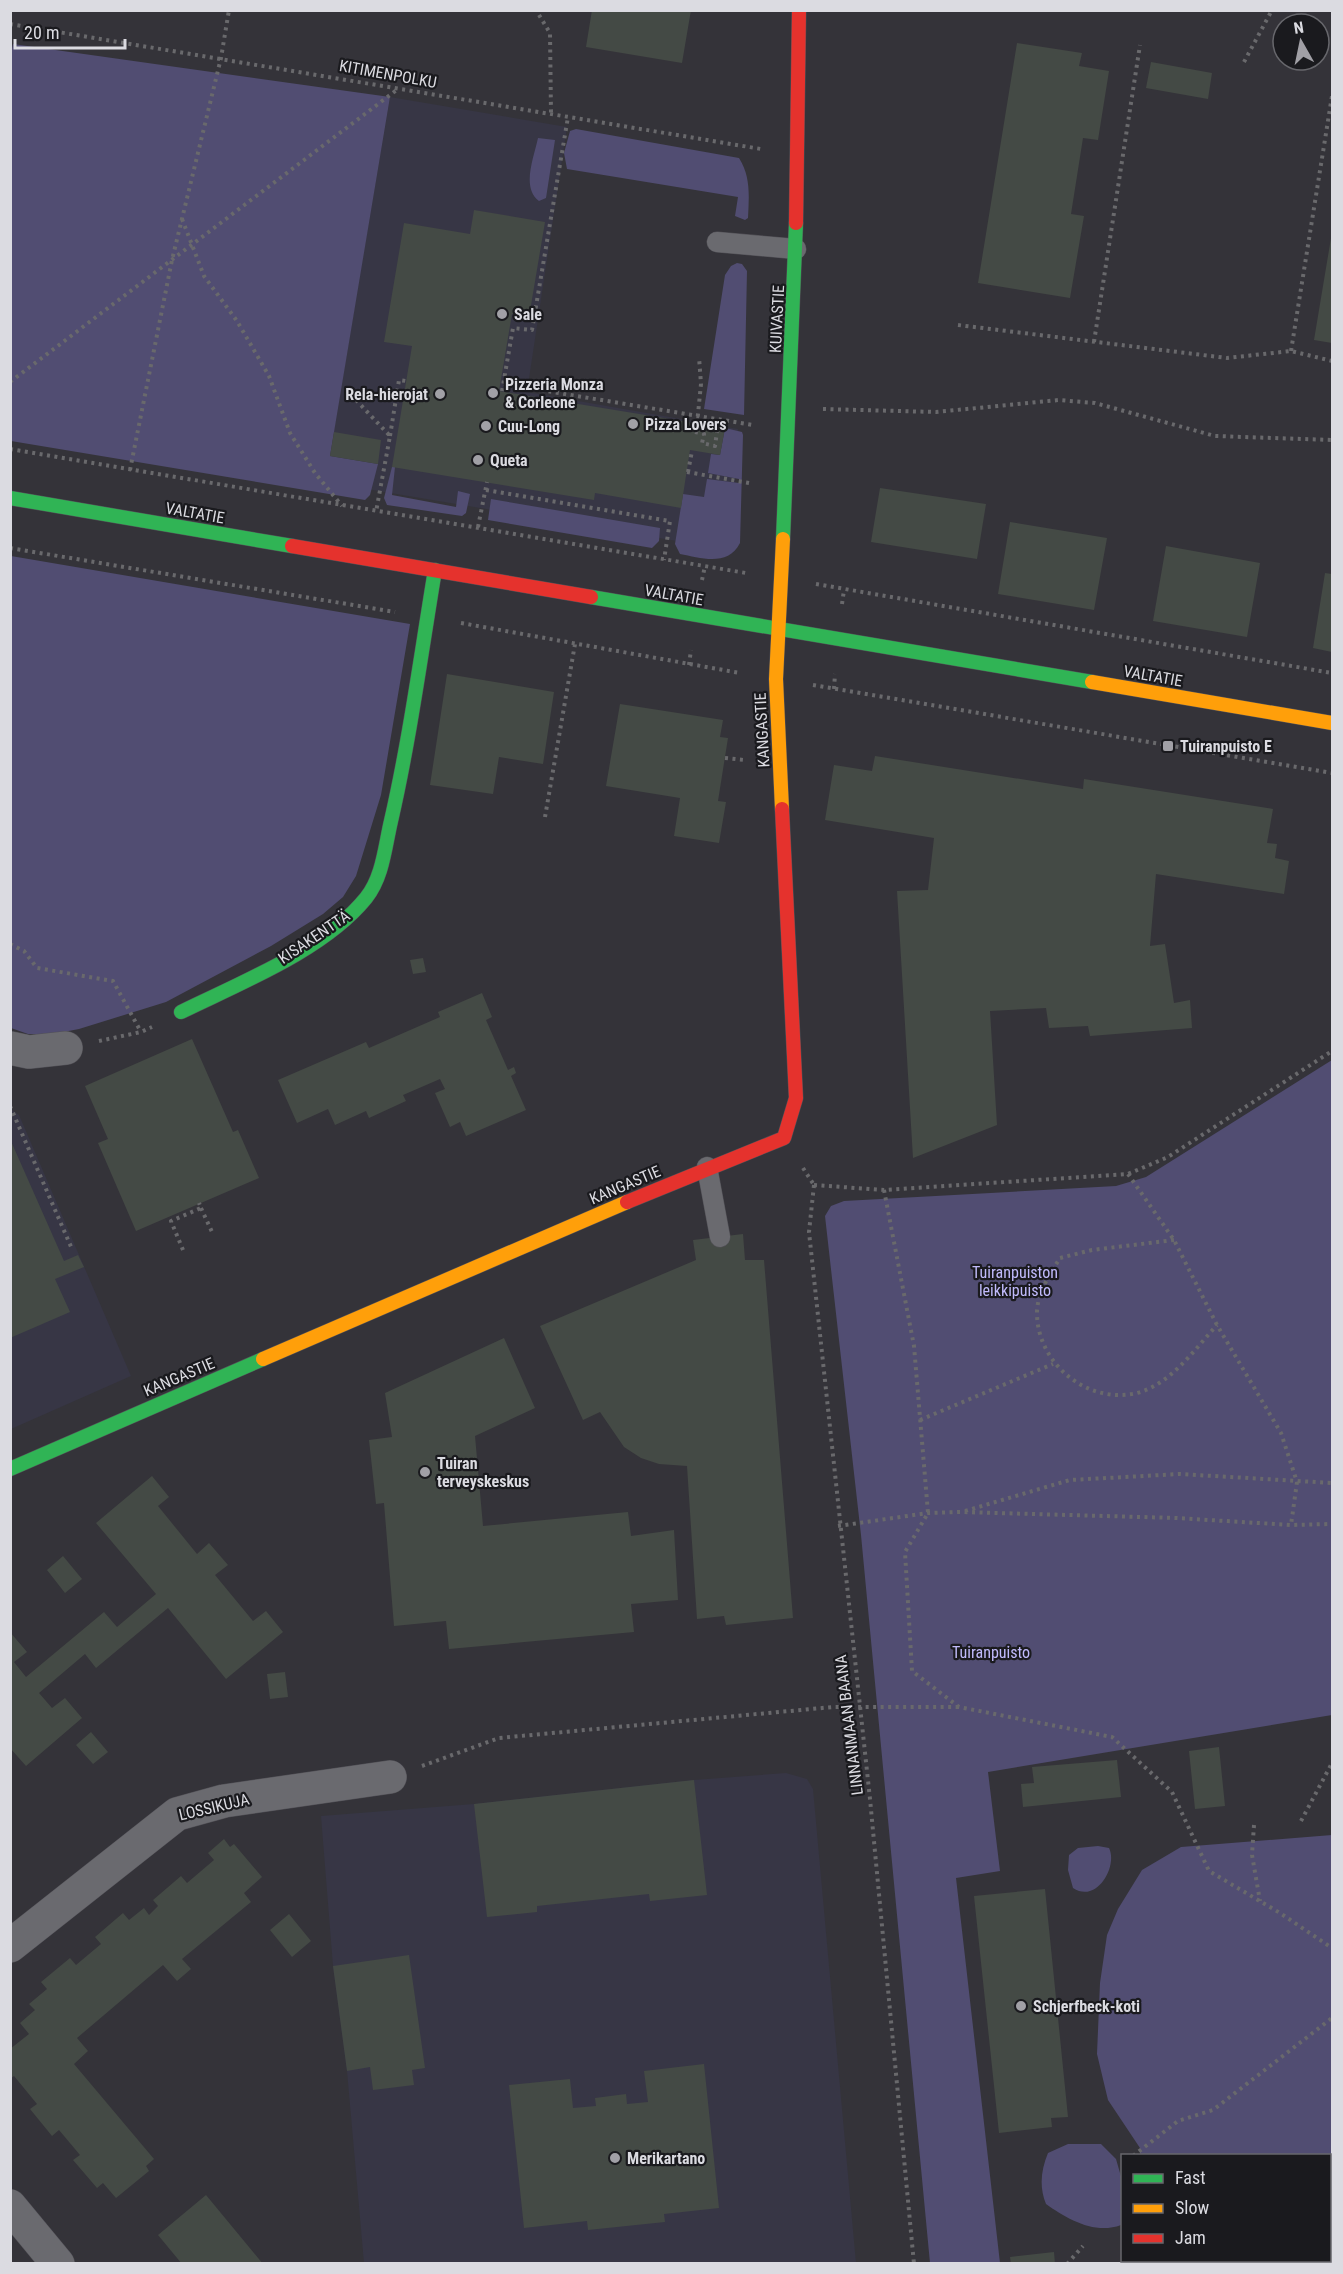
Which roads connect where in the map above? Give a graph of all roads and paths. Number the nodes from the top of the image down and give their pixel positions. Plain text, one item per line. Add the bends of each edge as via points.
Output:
1 (229, 10) edge
2 (799, 10) edge
3 (1272, 10) edge
4 (539, 15) dead end
5 (10, 24) edge
6 (1140, 45) dead end
7 (221, 58) junction
8 (1244, 62) dead end
9 (399, 88) junction
10 (1332, 96) edge
11 (551, 114) junction
12 (567, 117) junction
13 (761, 149) dead end
14 (182, 218) junction
15 (717, 242) dead end
16 (193, 244) junction
17 (796, 249) junction
18 (172, 260) junction
19 (958, 325) dead end
20 (1094, 342) junction
21 (1291, 351) junction
22 (699, 357) dead end
23 (1332, 361) edge
24 (406, 381) dead end
25 (10, 382) edge
26 (504, 384) junction
27 (502, 392) dead end
28 (356, 400) dead end
29 (821, 409) dead end
30 (697, 416) junction
31 (697, 424) dead end
32 (753, 426) dead end
33 (695, 432) dead end
34 (717, 432) dead end
35 (390, 436) junction
36 (1332, 440) edge
37 (10, 449) edge
38 (692, 451) dead end
39 (130, 470) junction
40 (487, 482) dead end
41 (750, 483) dead end
42 (486, 489) junction
43 (10, 498) edge
44 (342, 506) junction
45 (376, 512) junction
46 (478, 527) junction
47 (10, 548) edge
48 (664, 560) junction
49 (435, 570) junction
50 (782, 576) junction
51 (427, 617) junction
52 (779, 628) junction
53 (575, 644) junction
54 (1332, 673) edge
55 (776, 679) junction
56 (1332, 723) edge
57 (725, 758) dead end
58 (748, 761) dead end
59 (1332, 773) edge
60 (545, 817) dead end
61 (10, 944) edge
62 (181, 1012) joint
63 (141, 1032) junction
64 (10, 1048) edge
65 (66, 1048) joint
66 (1332, 1052) edge
67 (10, 1106) edge
68 (707, 1167) junction
69 (1128, 1174) junction
70 (884, 1190) junction
71 (212, 1232) dead end
72 (720, 1237) dead end
73 (1174, 1240) junction
74 (72, 1249) dead end
75 (183, 1250) dead end
76 (1216, 1325) junction
77 (1053, 1364) junction
78 (920, 1420) junction
79 (10, 1469) edge
80 (1297, 1482) junction
81 (1332, 1483) edge
82 (961, 1512) junction
83 (928, 1513) junction
84 (1332, 1524) edge
85 (1291, 1525) junction
86 (838, 1526) junction
87 (859, 1705) junction
88 (959, 1707) junction
89 (1332, 1763) edge
90 (390, 1778) joint
91 (1301, 1821) dead end
92 (1254, 1825) dead end
93 (1260, 1902) junction
94 (10, 1946) edge
95 (1332, 1948) edge
96 (1332, 2018) edge
97 (1136, 2154) edge
98 (10, 2206) edge
99 (1083, 2246) dead end
100 (58, 2264) edge
101 (914, 2264) edge
102 (1067, 2264) edge

1 - 7 path
2 - 17 street, KUIVASTIE
3 - 8 path
4 - 11 path via 550,33
5 - 7 path, KITIMENPOLKU
6 - 20 path
7 - 9 path, KITIMENPOLKU
7 - 14 path
9 - 11 path, KITIMENPOLKU
9 - 16 path
10 - 21 path
11 - 12 path, KITIMENPOLKU
12 - 13 path, KITIMENPOLKU
12 - 26 path via 532,330 513,328
14 - 16 path
14 - 18 path
15 - 17 lane
16 - 18 path
16 - 44 path via 204,276 237,321 269,376 290,433
17 - 50 street, KUIVASTIE
18 - 25 path
18 - 39 path
19 - 20 path
20 - 21 path via 1227,358
21 - 23 path
22 - 30 path
24 - 35 path via 399,380
26 - 27 path
26 - 30 path
28 - 35 path
29 - 36 path via 936,412 1059,400 1095,403 1215,436
30 - 31 path
30 - 32 path
33 - 34 path via 704,434 702,444 715,446
35 - 45 path
37 - 39 path
38 - 41 path via 687,472
39 - 44 path
40 - 42 path
42 - 46 path
42 - 48 path via 670,521
43 - 49 street, VALTATIE
44 - 45 path
45 - 46 path
46 - 48 path
47 - 51 path
48 - 50 path
49 - 51 street, KISAKENTTÄ
49 - 52 street, VALTATIE
50 - 52 street, KUIVASTIE
50 - 54 path via 844,590
51 - 53 path
51 - 62 street, KISAKENTTÄ via 398,795 377,876 367,897 322,935
52 - 55 street, KANGASTIE
52 - 56 street, VALTATIE
53 - 55 path
53 - 60 path
55 - 59 path
55 - 68 street, KANGASTIE via 796,1098 784,1138
57 - 58 path
61 - 63 path via 24,951 37,968 113,981
62 - 63 path
63 - 65 path
64 - 65 street via 37,1052
66 - 69 path via 1168,1157
67 - 74 path
68 - 72 lane
68 - 79 street, KANGASTIE
69 - 70 path
69 - 73 path
70 - 78 path via 914,1346
70 - 86 path, LINNANMAAN BAANA via 814,1185 809,1232
71 - 75 path via 200,1206 171,1221
73 - 76 path
73 - 77 path via 1060,1258 1045,1282 1036,1310 1039,1334
76 - 77 path via 1164,1381 1138,1393 1117,1395 1088,1388
76 - 80 path via 1281,1433
77 - 78 path
78 - 83 path
80 - 81 path
80 - 82 path via 1180,1474 1070,1480
80 - 85 path
82 - 83 path
82 - 85 path
83 - 86 path
83 - 88 path via 905,1552 912,1671
84 - 85 path
86 - 87 path, LINNANMAAN BAANA
87 - 88 path
87 - 90 path via 499,1738
87 - 101 path, LINNANMAAN BAANA
88 - 93 path via 1112,1737 1172,1792 1209,1871
89 - 91 path
90 - 94 street, LOSSIKUJA via 224,1801 177,1814
92 - 93 path via 1252,1855
93 - 95 path
96 - 97 path via 1214,2110 1178,2121
98 - 100 street
99 - 102 path

